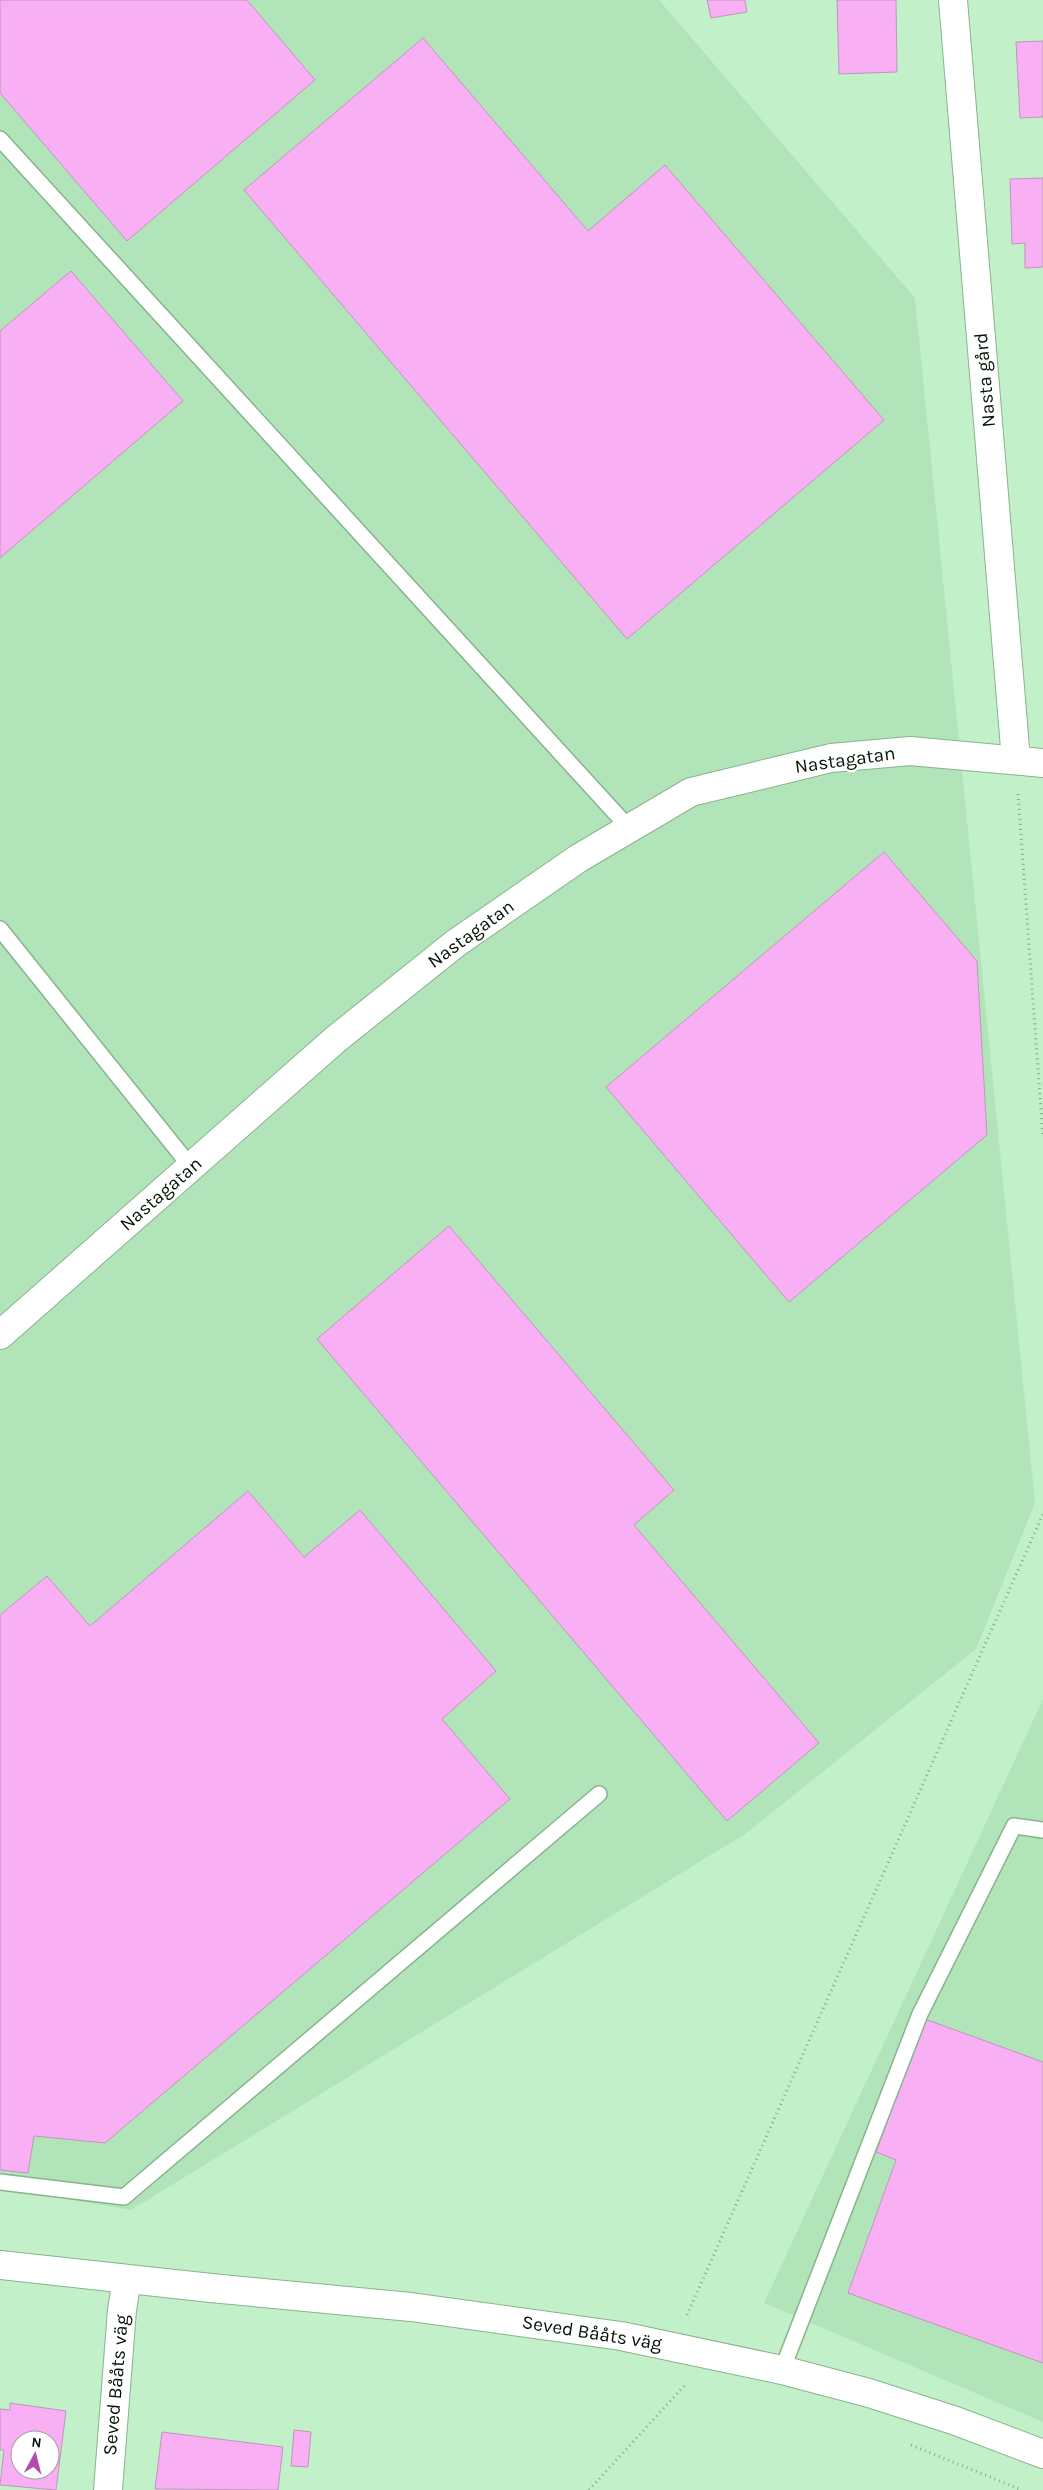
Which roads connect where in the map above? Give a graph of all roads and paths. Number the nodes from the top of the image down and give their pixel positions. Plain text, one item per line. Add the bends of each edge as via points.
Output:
1 (953, 0) edge
2 (0, 139) edge
3 (1016, 760) junction
4 (1043, 763) edge
5 (629, 828) junction
6 (0, 929) edge
7 (1043, 1137) edge
8 (191, 1167) junction
9 (0, 1335) edge
10 (1043, 1514) edge
11 (599, 1794) dead end
12 (1043, 1830) edge
13 (0, 2182) edge
14 (0, 2265) edge
15 (127, 2279) junction
16 (685, 2348) junction
17 (782, 2370) junction
18 (907, 2443) dead end
19 (1043, 2454) edge
20 (108, 2490) edge
21 (589, 2490) edge
22 (1022, 2490) edge

1 - 3 street, Nasta gård
2 - 5 lane
3 - 4 street, Nastagatan
3 - 5 street, Nastagatan via 910,751 831,758 691,792
3 - 7 path
5 - 8 street, Nastagatan via 579,858 456,944 336,1039
6 - 8 lane
8 - 9 street, Nastagatan
10 - 16 path via 684,2323
11 - 13 lane via 124,2197
12 - 17 lane via 1014,1826 920,2014
14 - 15 street, Seved Bååts väg
15 - 16 street, Seved Bååts väg via 560,2325
15 - 20 street, Seved Bååts väg
16 - 17 street, Seved Bååts väg
16 - 21 path via 687,2383
17 - 19 street, Seved Bååts väg via 956,2421
18 - 22 path

